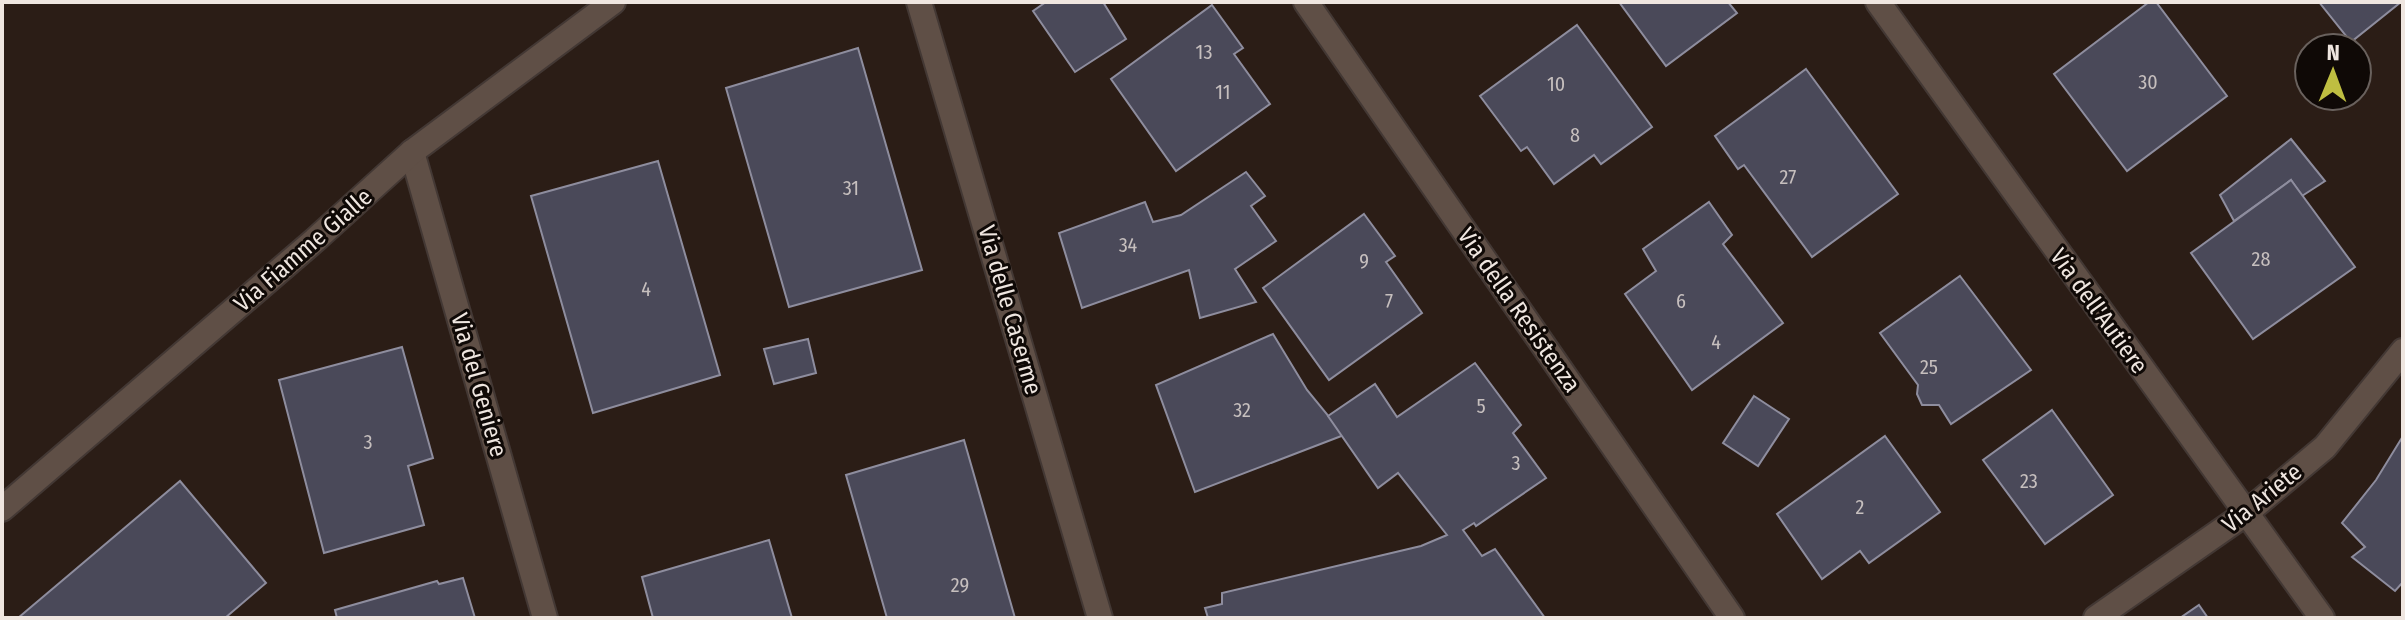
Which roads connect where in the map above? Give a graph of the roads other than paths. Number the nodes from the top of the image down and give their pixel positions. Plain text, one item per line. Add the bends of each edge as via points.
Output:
1 (613, 2) edge
2 (919, 2) edge
3 (1306, 2) edge
4 (1878, 2) edge
5 (412, 152) junction
6 (2403, 351) edge
7 (2, 509) edge
8 (2245, 514) junction
9 (545, 618) edge
10 (1100, 618) edge
11 (1732, 618) edge
12 (2096, 618) edge
13 (2322, 618) edge

1 - 5 street, Via Fiamme Gialle
2 - 10 street, Via delle Caserme
3 - 11 street, Via della Resistenza
4 - 8 street, Via dell'Autiere
5 - 7 street, Via Fiamme Gialle
5 - 9 street, Via del Geniere
6 - 8 street, Via Ariete via 2325,447
8 - 12 street, Via Ariete
8 - 13 street, Via dell'Autiere

